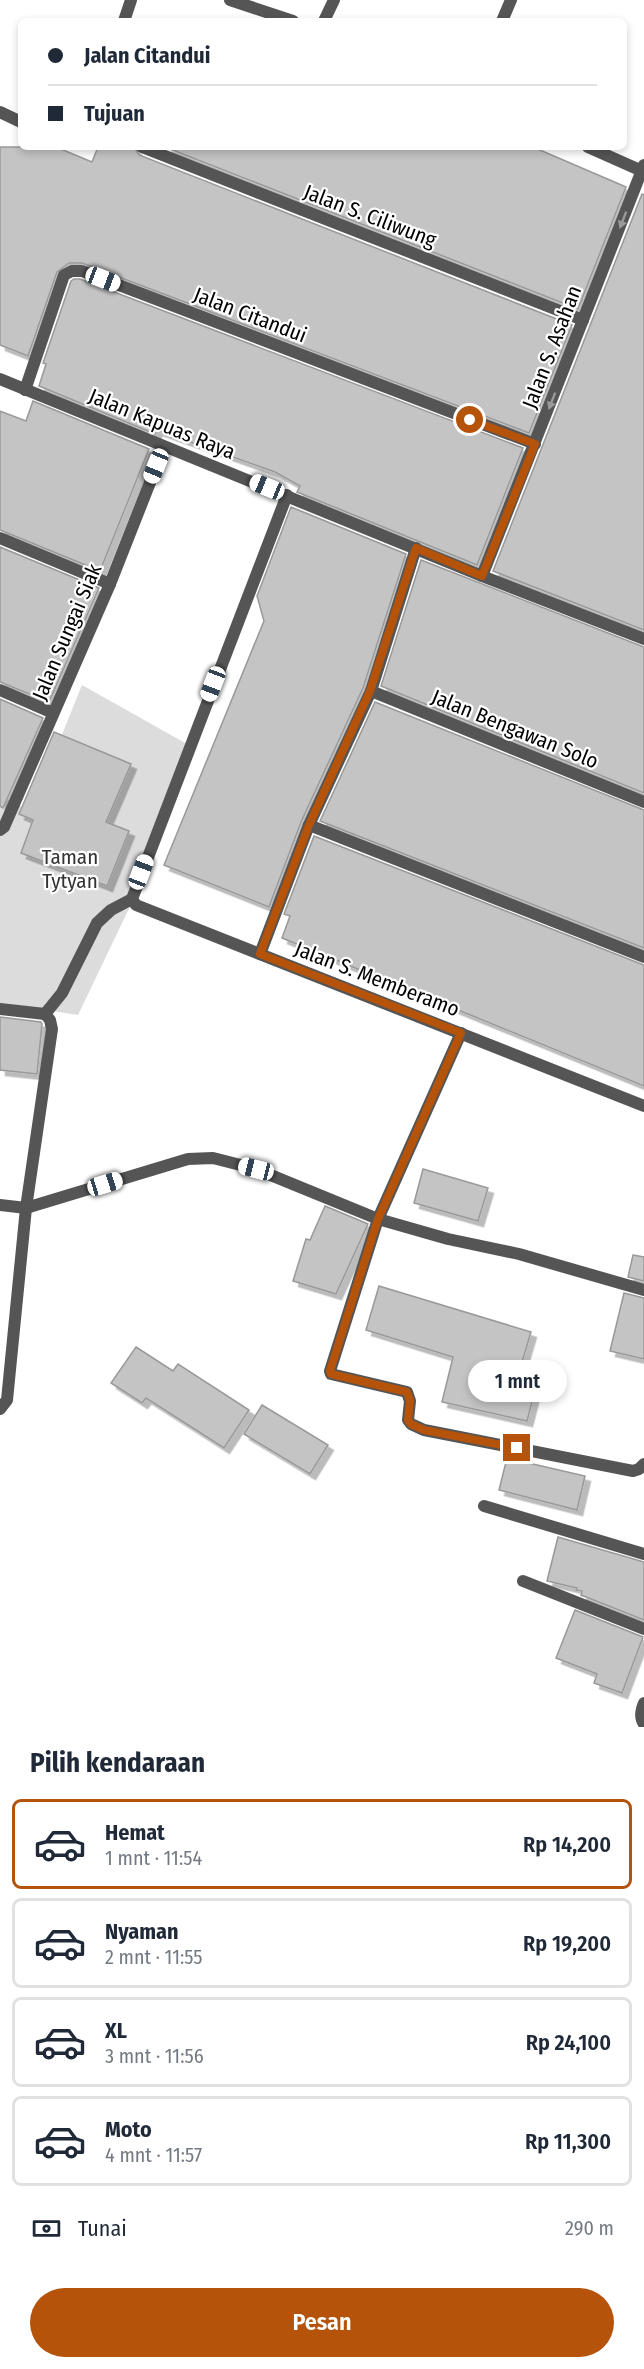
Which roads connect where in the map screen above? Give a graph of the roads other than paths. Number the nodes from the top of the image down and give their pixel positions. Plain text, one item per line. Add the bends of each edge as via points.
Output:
1 (131, 0) edge
2 (230, 0) edge
3 (334, 0) edge
4 (512, 0) edge
5 (125, 18) edge
6 (284, 18) edge
7 (325, 18) edge
8 (503, 18) edge
9 (0, 112) edge
10 (18, 121) edge
11 (150, 150) edge
12 (596, 150) edge
13 (643, 168) edge
14 (583, 320) junction
15 (0, 380) edge
16 (26, 390) junction
17 (535, 444) junction
18 (164, 447) junction
19 (287, 495) junction
20 (0, 538) edge
21 (416, 548) junction
22 (482, 576) junction
23 (110, 584) junction
24 (643, 634) edge
25 (0, 690) edge
26 (370, 691) junction
27 (53, 713) junction
28 (644, 802) edge
29 (309, 825) junction
30 (0, 830) edge
31 (132, 899) junction
32 (260, 954) junction
33 (644, 957) edge
34 (0, 1009) edge
35 (45, 1014) junction
36 (461, 1033) junction
37 (644, 1106) edge
38 (0, 1205) edge
39 (26, 1208) junction
40 (378, 1219) junction
41 (644, 1290) edge
42 (0, 1409) edge
43 (644, 1464) edge
44 (484, 1506) dead end
45 (644, 1554) edge
46 (523, 1581) dead end
47 (644, 1629) edge
48 (644, 1703) edge
49 (644, 1724) edge

1 - 5 street
2 - 6 street
3 - 7 street
4 - 8 street
9 - 10 street
11 - 14 street, Jalan S. Ciliwung
12 - 13 street
13 -> 14 street, Jalan S. Asahan
14 -> 17 street, Jalan S. Asahan
15 - 16 street, Jalan Kapuas Raya
16 - 17 street, Jalan Citandui via 64,275 82,271
16 - 18 street, Jalan Kapuas Raya
17 - 22 street, Jalan S. Asahan
18 - 19 street, Jalan Kapuas Raya
18 - 23 street, Jalan Sungai Siak
19 - 21 street, Jalan Kapuas Raya
19 - 31 street
20 - 23 street
21 - 22 street, Jalan Kapuas Raya
21 - 26 street
22 - 24 street, Jalan Kapuas Raya
23 - 27 street, Jalan Sungai Siak
25 - 27 street
26 - 28 street, Jalan Bengawan Solo
26 - 29 street
27 - 30 street, Jalan Sungai Siak
29 - 32 street
29 - 33 street
31 - 32 street, Jalan S. Memberamo via 136,904
31 - 35 street via 97,923 62,993
32 - 36 street, Jalan S. Memberamo
34 - 35 street
35 - 39 street via 52,1029
36 - 37 street, Jalan S. Memberamo
36 - 40 street
38 - 39 street
39 - 40 street via 188,1159 213,1158 256,1169
39 - 42 street via 7,1400
40 - 41 street
40 - 43 street via 331,1374 407,1392 408,1420 424,1430 633,1471
44 - 45 street
46 - 47 street
48 - 49 street

